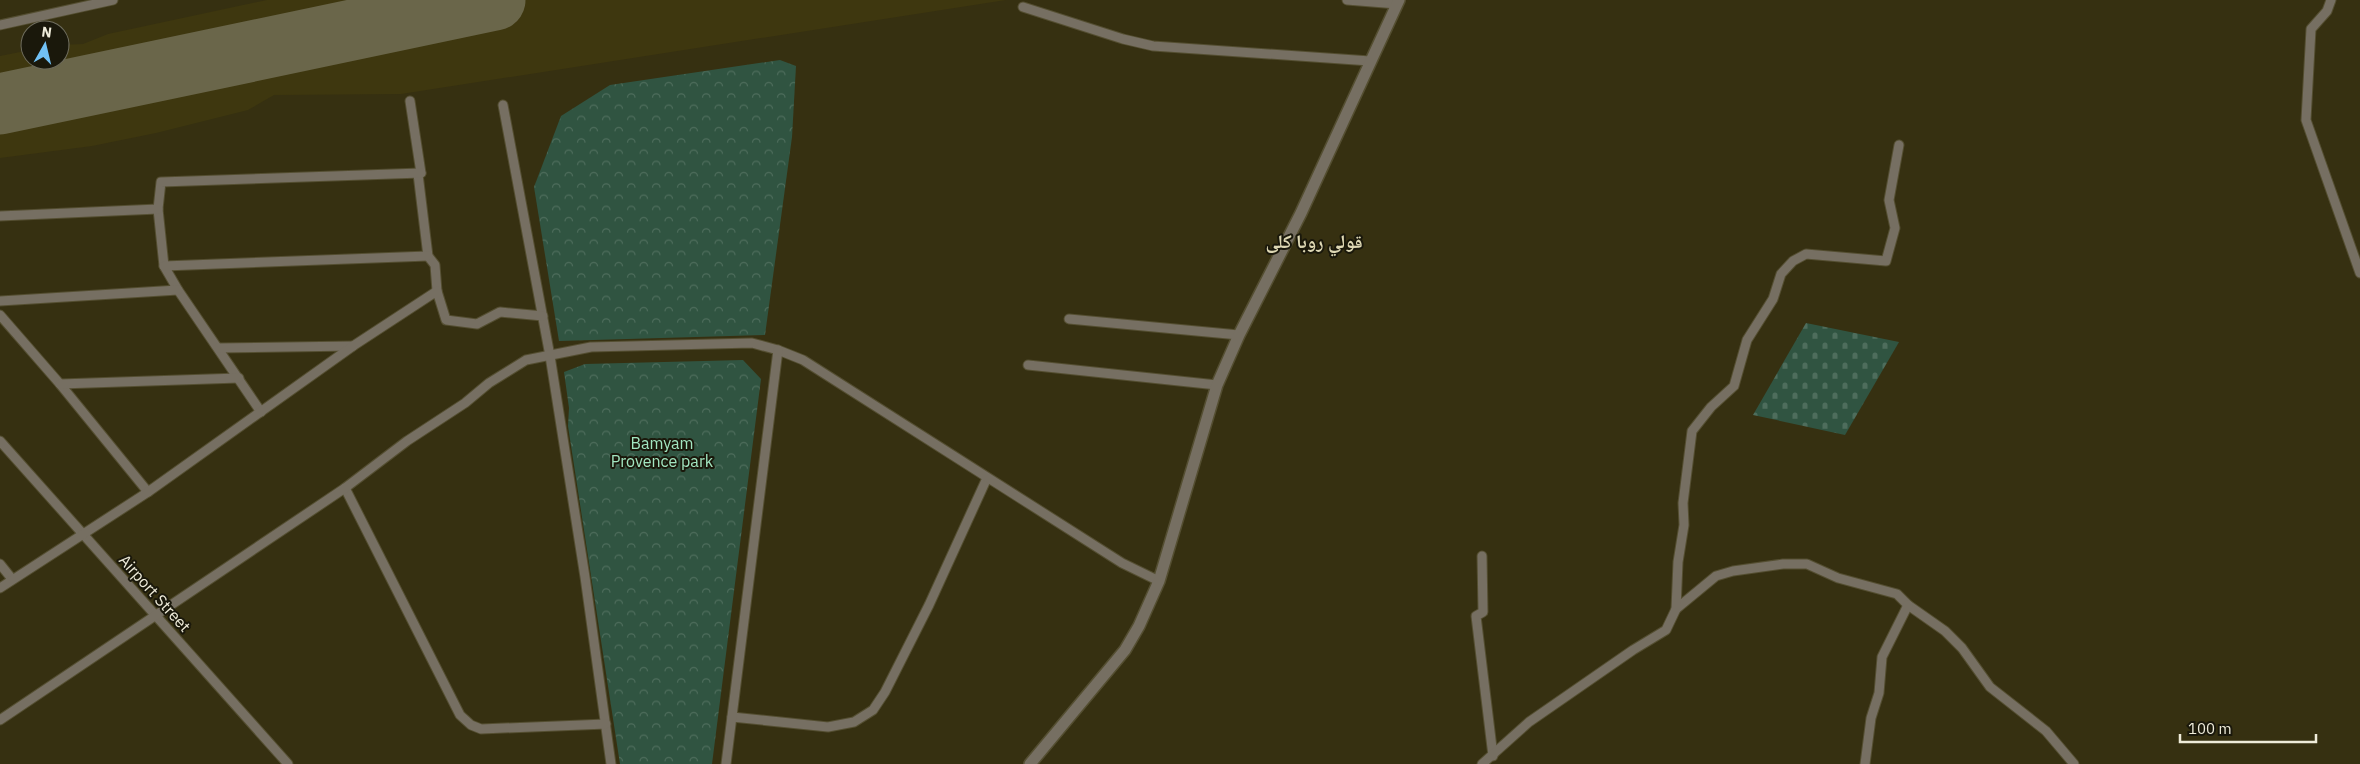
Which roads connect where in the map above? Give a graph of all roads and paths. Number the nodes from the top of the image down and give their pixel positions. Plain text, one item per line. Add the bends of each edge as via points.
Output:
1 (113, 0) edge
2 (1347, 0) edge
3 (2331, 0) edge
4 (1398, 2) edge
5 (1023, 7) dead end
6 (0, 25) edge
7 (1370, 61) junction
8 (410, 101) dead end
9 (503, 105) dead end
10 (1898, 145) dead end
11 (421, 173) junction
12 (158, 209) junction
13 (0, 216) edge
14 (428, 256) junction
15 (164, 266) junction
16 (2360, 273) edge
17 (178, 290) junction
18 (437, 291) junction
19 (0, 301) edge
20 (0, 315) edge
21 (543, 316) junction
22 (1068, 319) dead end
23 (1239, 335) junction
24 (353, 346) junction
25 (218, 348) junction
26 (778, 350) junction
27 (550, 356) junction
28 (1028, 365) dead end
29 (239, 378) junction
30 (60, 384) junction
31 (1217, 385) junction
32 (262, 412) junction
33 (0, 441) edge
34 (987, 478) junction
35 (345, 488) junction
36 (148, 492) junction
37 (83, 535) junction
38 (1482, 556) dead end
39 (0, 564) edge
40 (12, 579) junction
41 (1159, 581) junction
42 (0, 588) edge
43 (1908, 605) junction
44 (1676, 609) junction
45 (154, 615) junction
46 (732, 716) junction
47 (0, 720) edge
48 (606, 724) junction
49 (1493, 756) junction
50 (288, 764) edge
51 (611, 764) edge
52 (726, 764) edge
53 (1030, 764) edge
54 (1482, 764) edge
55 (1865, 764) edge
56 (2074, 764) edge

1 - 6 street
2 - 4 street
3 - 16 street via 2311,30 2306,120
4 - 7 street
5 - 7 street via 1153,46
7 - 23 street via 1301,213
8 - 11 street
9 - 21 street
10 - 44 street via 1889,200 1895,228 1886,261 1806,254 1793,260 1781,274 1773,299 1747,340 1734,386 1692,431 1682,503 1684,525
11 - 12 street via 161,182
11 - 14 street via 418,174
12 - 13 street
12 - 15 street
14 - 15 street
14 - 18 street via 435,264
15 - 17 street
17 - 19 street
17 - 25 street
18 - 21 street via 446,320 477,324 500,312
18 - 24 street
20 - 30 street
21 - 27 street
22 - 23 street
23 - 31 street
24 - 25 street
24 - 32 street
25 - 29 street
26 - 27 street via 752,343 600,346
26 - 34 street via 803,360
26 - 46 street
27 - 35 street via 526,360 489,383
27 - 48 street
28 - 31 street
29 - 30 street
29 - 32 street
30 - 36 street
31 - 41 street
32 - 36 street
33 - 37 street, Airport Street
34 - 41 street via 1122,563
34 - 46 street via 929,605 873,710 854,722 828,727
35 - 45 street
35 - 48 street via 460,715 471,725 481,729
36 - 37 street
37 - 40 street
37 - 45 street, Airport Street
38 - 49 street via 1483,612 1476,616
39 - 40 street
40 - 42 street
41 - 53 street via 1125,650
43 - 44 street via 1897,594 1838,578 1807,564 1783,564 1716,576
43 - 55 street via 1882,657 1879,694 1871,718
43 - 56 street via 1945,631 1962,648 1990,687 2046,731
44 - 49 street via 1666,630 1529,722
45 - 47 street
45 - 50 street, Airport Street
46 - 52 street
48 - 51 street
49 - 54 street

